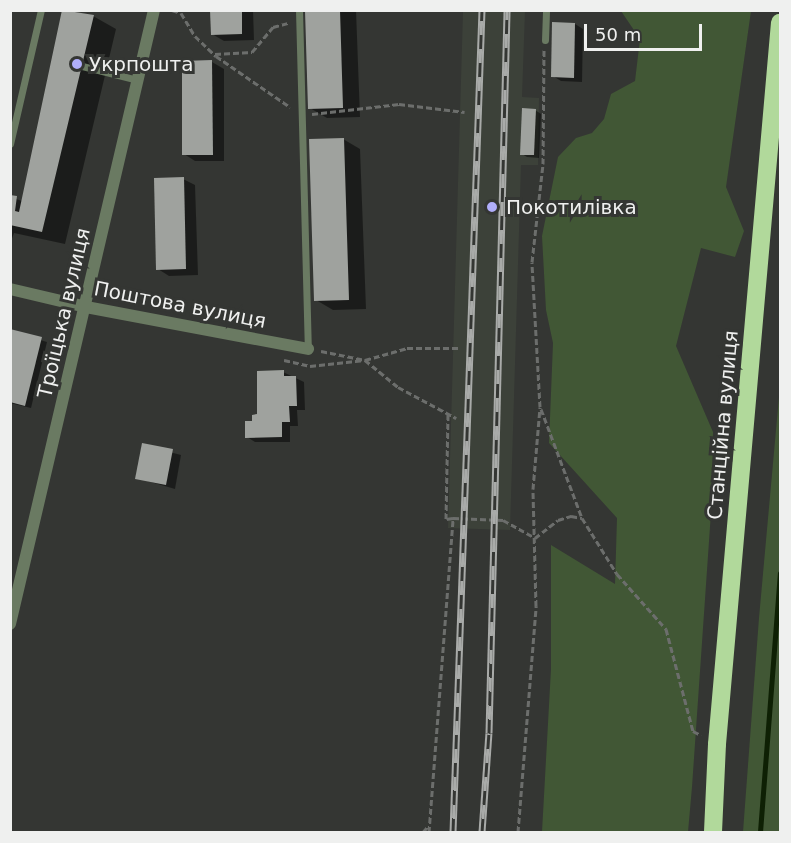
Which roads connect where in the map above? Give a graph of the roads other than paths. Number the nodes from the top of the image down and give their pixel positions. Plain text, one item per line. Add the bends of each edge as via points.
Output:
1 (41, 10) edge
2 (154, 10) edge
3 (299, 10) edge
4 (546, 10) edge
5 (780, 23) edge
6 (544, 39) road end
7 (82, 66) dead end
8 (138, 80) junction
9 (10, 144) edge
10 (10, 289) edge
11 (86, 307) junction
12 (308, 349) joint
13 (10, 624) edge
14 (714, 832) edge

1 - 9 lane
2 - 8 street, Троїцька вулиця
3 - 12 lane
4 - 6 lane
5 - 14 highway, Станційна вулиця via 717,744
7 - 8 lane
8 - 11 street, Троїцька вулиця
10 - 11 street, Поштова вулиця
11 - 12 street, Поштова вулиця
11 - 13 street, Троїцька вулиця

